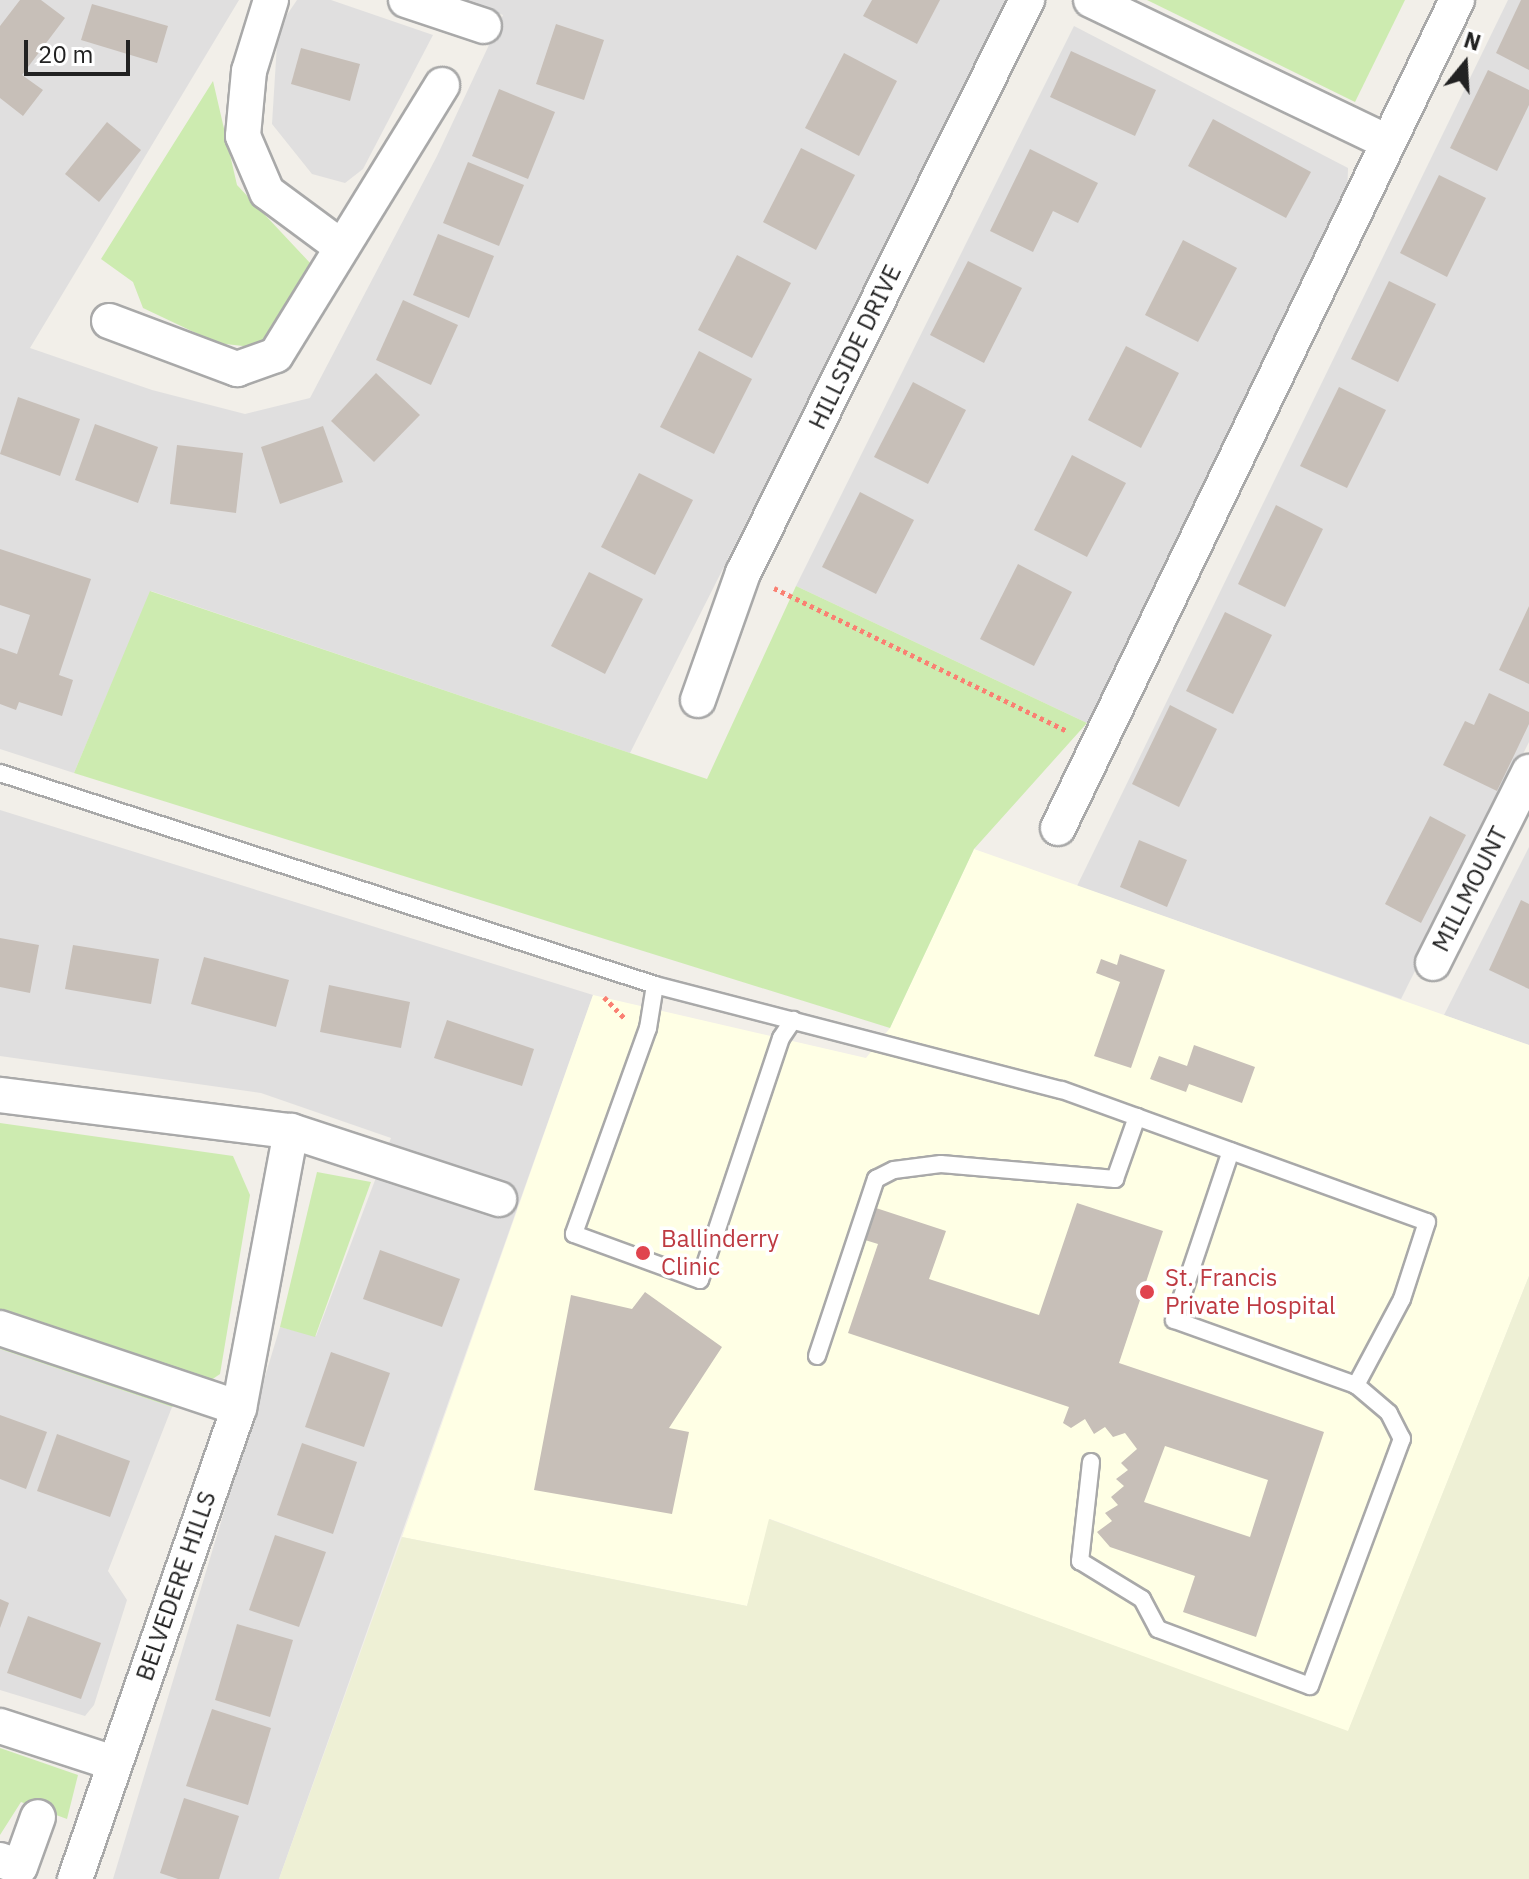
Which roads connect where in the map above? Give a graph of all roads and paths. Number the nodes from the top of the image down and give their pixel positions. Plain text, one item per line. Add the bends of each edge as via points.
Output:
1 (271, 0) edge
2 (406, 0) edge
3 (1027, 0) edge
4 (1091, 0) edge
5 (1457, 0) edge
6 (484, 26) dead end
7 (442, 85) dead end
8 (1388, 142) junction
9 (340, 246) junction
10 (109, 321) dead end
11 (743, 573) junction
12 (698, 700) dead end
13 (1100, 748) junction
14 (1529, 772) edge
15 (0, 773) edge
16 (1058, 828) dead end
17 (1433, 963) dead end
18 (655, 985) junction
19 (793, 1020) junction
20 (0, 1095) edge
21 (1137, 1117) junction
22 (291, 1131) junction
23 (1231, 1151) junction
24 (499, 1199) dead end
25 (0, 1328) edge
26 (817, 1356) dead end
27 (1356, 1385) junction
28 (239, 1408) junction
29 (1091, 1462) dead end
30 (0, 1726) edge
31 (114, 1763) junction
32 (38, 1817) dead end
33 (0, 1860) edge
34 (75, 1879) edge

1 - 9 street via 249,71 243,136 267,192
2 - 6 street
3 - 11 street, HILLSIDE DRIVE
4 - 8 street
5 - 8 street
7 - 9 street
8 - 13 street
9 - 10 street via 276,355 237,369
11 - 12 street, HILLSIDE DRIVE
11 - 13 path
13 - 16 street
14 - 17 street, MILLMOUNT
15 - 18 lane
18 - 19 lane
18 - 19 lane via 648,1028 574,1234 700,1280 781,1038
19 - 21 lane via 1062,1090
20 - 22 street
21 - 23 lane
21 - 26 lane via 1115,1179 941,1164 894,1170 876,1179
22 - 24 street
22 - 28 street, BELVEDERE HILLS
23 - 27 lane via 1174,1320
23 - 27 lane via 1427,1222 1402,1299
25 - 28 street
27 - 29 lane via 1389,1413 1402,1439 1310,1686 1158,1629 1142,1599 1080,1561
28 - 31 street, BELVEDERE HILLS
30 - 31 street
31 - 34 street, BELVEDERE HILLS
32 - 33 street via 20,1867

